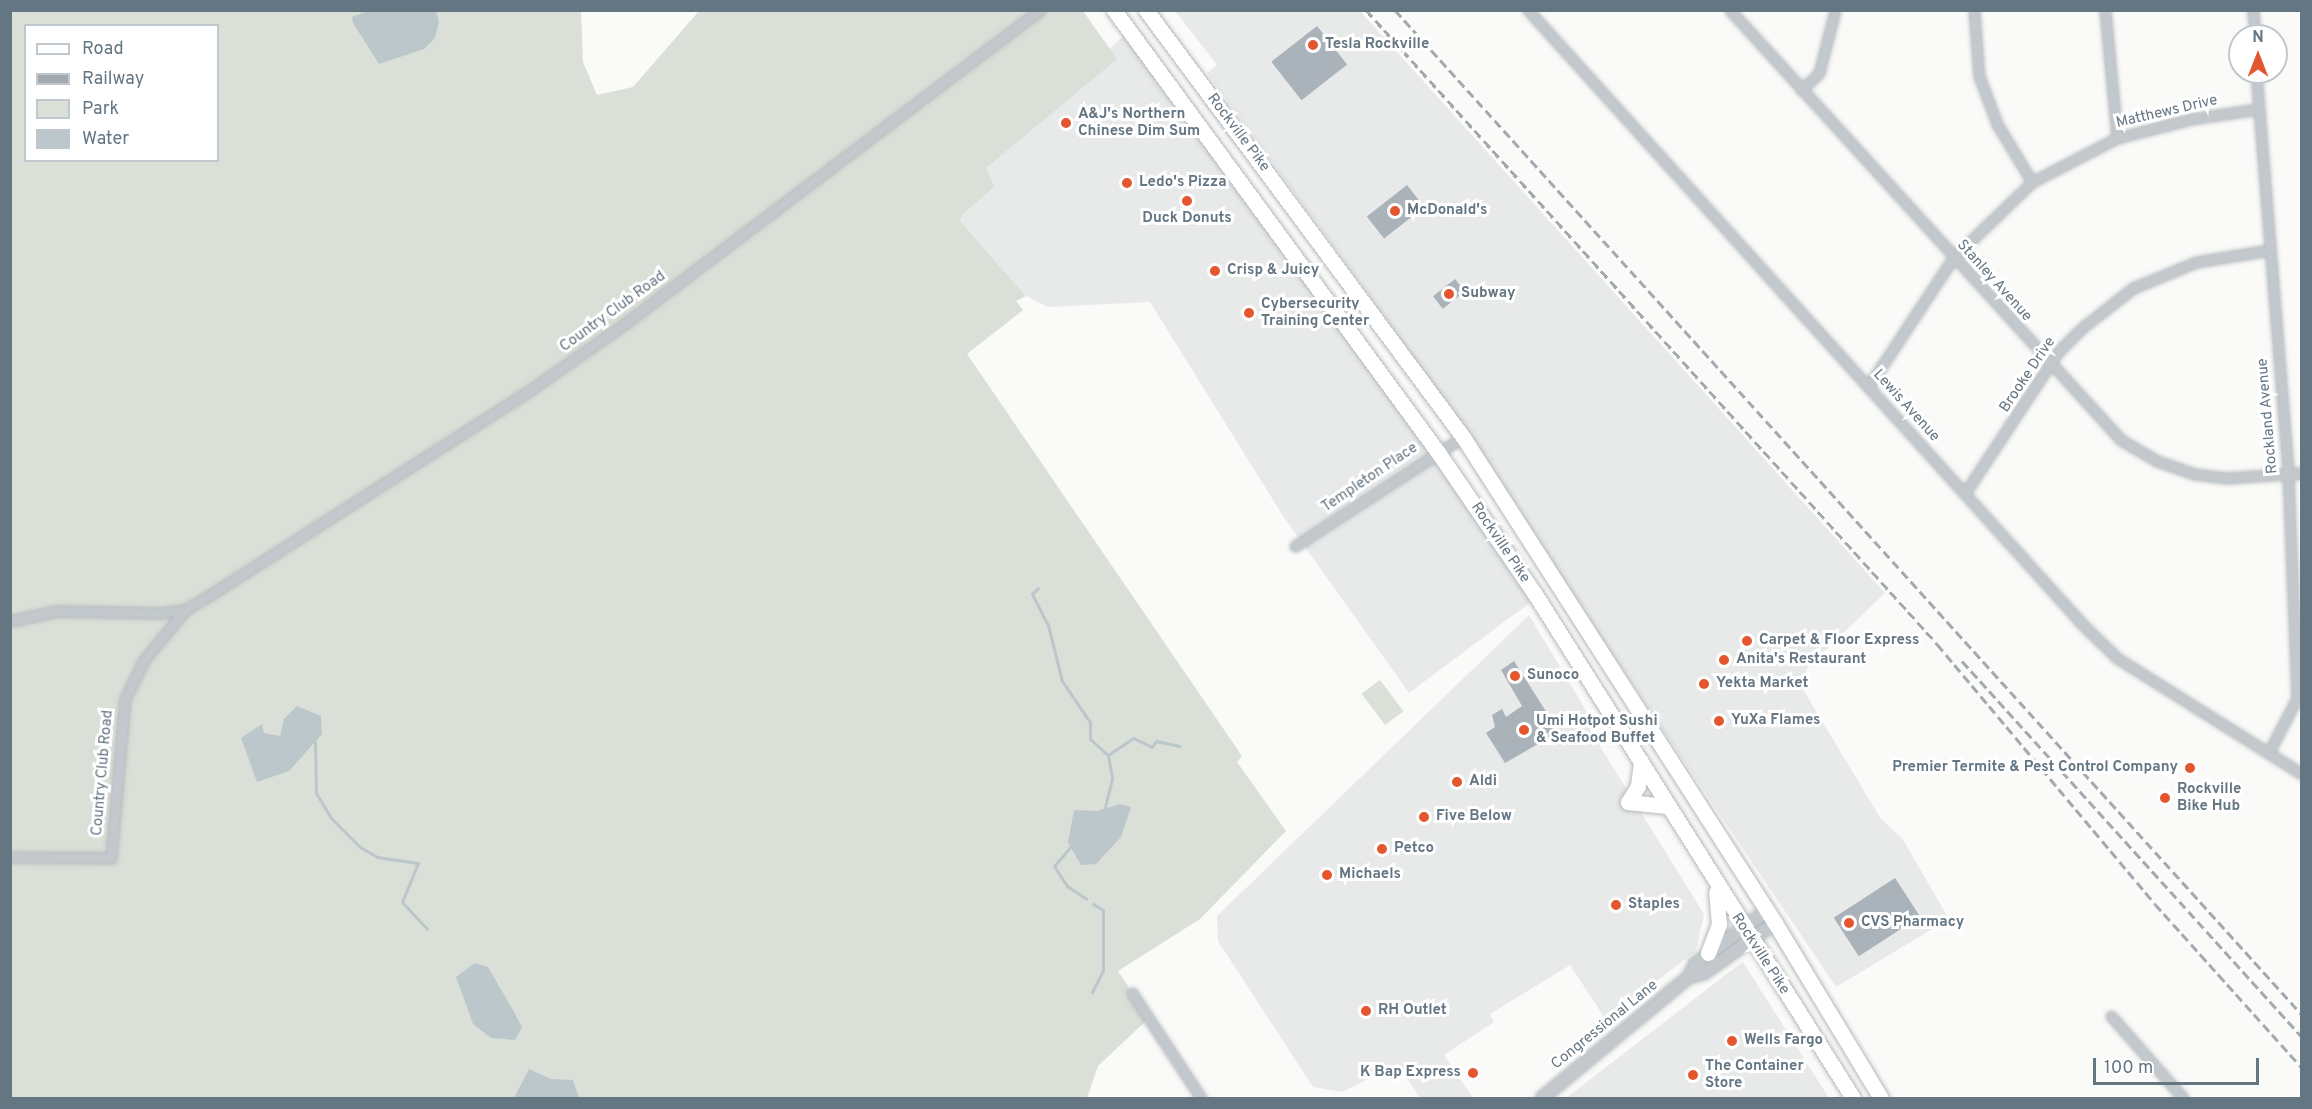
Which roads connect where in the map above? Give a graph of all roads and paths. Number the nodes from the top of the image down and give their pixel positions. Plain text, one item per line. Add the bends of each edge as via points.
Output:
1 (1040, 10) edge
2 (1114, 10) edge
3 (1146, 10) edge
4 (1528, 10) edge
5 (1730, 10) edge
6 (1835, 10) edge
7 (1974, 10) edge
8 (2106, 10) edge
9 (2257, 84) edge
10 (1801, 90) junction
11 (2258, 109) junction
12 (2117, 138) junction
13 (2032, 182) junction
14 (2270, 250) junction
15 (1953, 258) junction
16 (2050, 365) junction
17 (1868, 387) junction
18 (1463, 437) junction
19 (1437, 451) junction
20 (2301, 473) edge
21 (2288, 474) junction
22 (1965, 493) junction
23 (1295, 546) dead end
24 (185, 610) junction
25 (10, 621) edge
26 (2299, 649) edge
27 (2269, 752) junction
28 (1641, 761) junction
29 (2301, 774) edge
30 (1667, 806) junction
31 (10, 857) edge
32 (1714, 881) junction
33 (1771, 917) junction
34 (1747, 934) junction
35 (1708, 954) junction
36 (1689, 976) junction
37 (1132, 993) dead end
38 (2111, 1016) dead end
39 (1200, 1098) edge
40 (1542, 1098) edge
41 (1853, 1098) edge
42 (1881, 1098) edge
43 (2183, 1098) edge

1 - 24 street, Country Club Road via 556,372
2 - 19 main road, Rockville Pike
3 - 18 main road, Rockville Pike
4 - 17 street, Lewis Avenue
5 - 10 street, Stanley Avenue
6 - 10 street via 1819,73
7 - 13 street via 1979,76 1997,124
8 - 12 street
9 - 11 street, Rockland Avenue
10 - 15 street, Stanley Avenue
11 - 12 street, Matthews Drive via 2191,119
11 - 14 street, Rockland Avenue
12 - 13 street, Matthews Drive
13 - 15 street, Matthews Drive
14 - 16 street, Brooke Drive via 2196,262 2133,288 2082,328
14 - 21 street, Rockland Avenue
15 - 16 street, Stanley Avenue
15 - 17 street, Matthews Drive
16 - 21 street, Stanley Avenue via 2121,440 2157,461 2225,478
16 - 22 street, Brooke Drive
17 - 22 street, Lewis Avenue
18 - 19 street, Templeton Place
18 - 33 main road, Rockville Pike
19 - 23 street, Templeton Place
19 - 28 main road, Rockville Pike
20 - 21 street, Stanley Avenue
21 - 26 street, Rockland Avenue
22 - 27 street, Lewis Avenue via 2117,658
24 - 25 street, Country Club Road via 135,615 57,610
24 - 31 street, Country Club Road via 144,660 125,699 111,858
26 - 27 street, Rockland Avenue via 2297,698
27 - 29 street, Lewis Avenue
28 - 30 main road, Rockville Pike
28 - 30 main road via 1638,786 1628,802
30 - 32 main road, Rockville Pike
32 - 34 main road, Rockville Pike
32 - 35 main road via 1719,924
33 - 34 street, Congressional Lane
33 - 42 main road, Rockville Pike
34 - 35 street, Congressional Lane
34 - 36 street, Congressional Lane via 1704,973
34 - 41 main road, Rockville Pike
35 - 36 street, Congressional Lane
36 - 40 street, Congressional Lane
37 - 39 street
38 - 43 street

